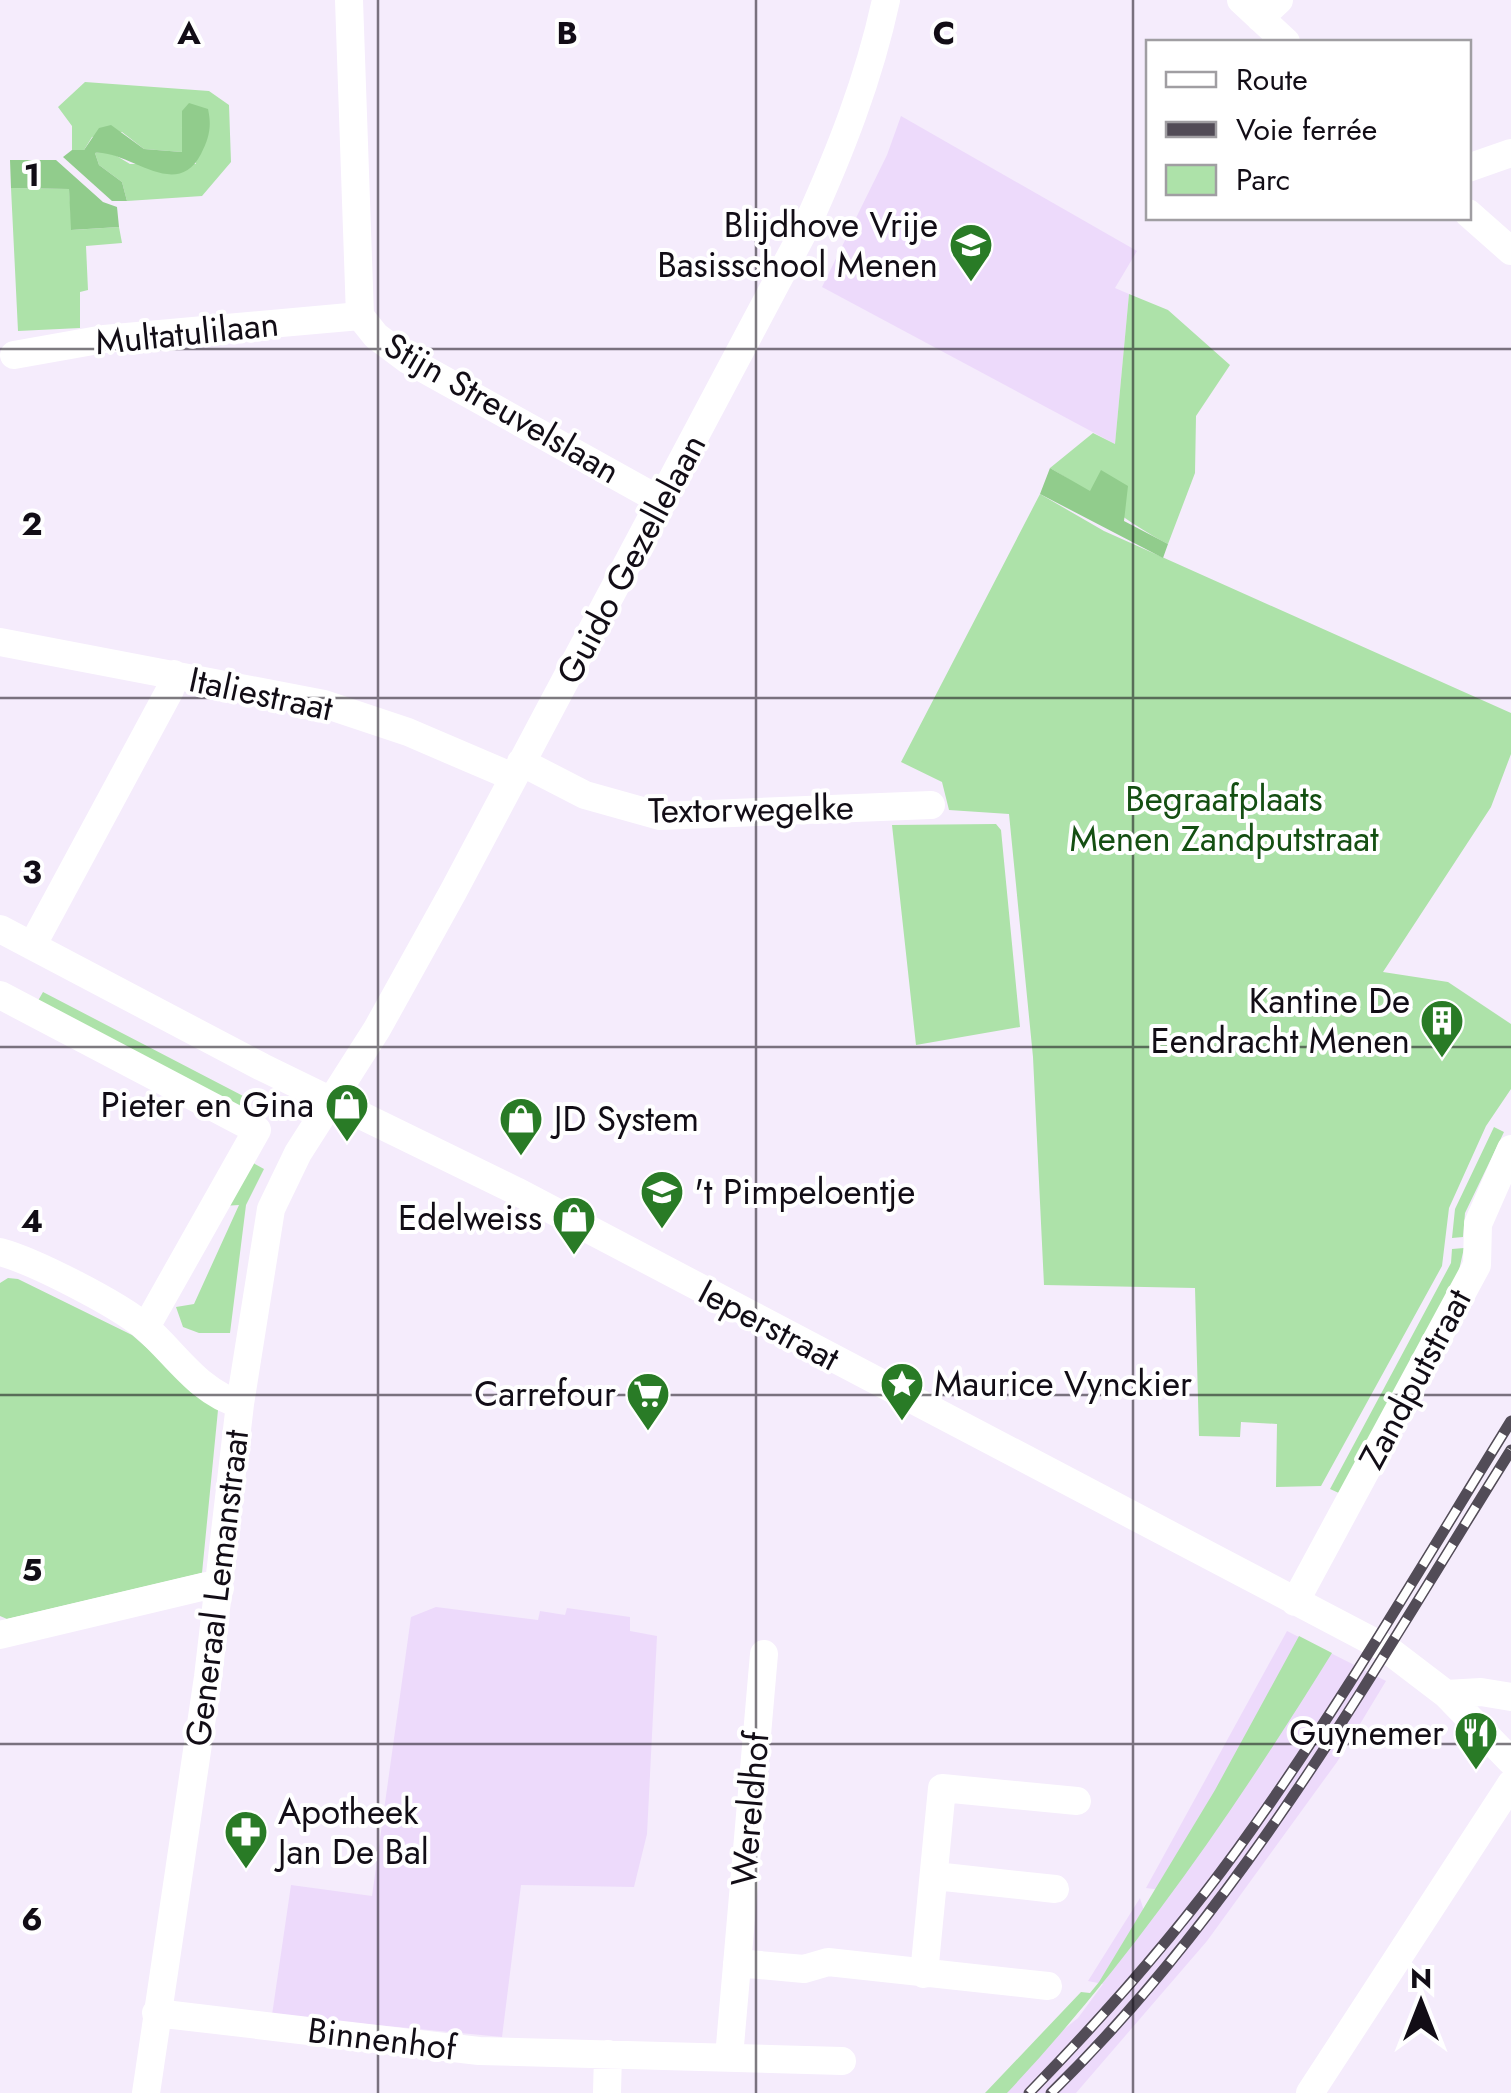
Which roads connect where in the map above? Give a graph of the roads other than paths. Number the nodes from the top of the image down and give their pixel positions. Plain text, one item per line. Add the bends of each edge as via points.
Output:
1 (349, 0) edge
2 (886, 0) edge
3 (1260, 6) edge
4 (1285, 40) edge
5 (1511, 153) edge
6 (1471, 167) edge
7 (1471, 216) edge
8 (1511, 251) edge
9 (360, 316) junction
10 (14, 356) dead end
11 (663, 502) junction
12 (0, 642) edge
13 (174, 674) junction
14 (517, 769) junction
15 (932, 805) dead end
16 (0, 929) edge
17 (32, 946) junction
18 (0, 995) edge
19 (332, 1098) junction
20 (1511, 1149) edge
21 (0, 1252) edge
22 (146, 1328) junction
23 (240, 1404) junction
24 (220, 1588) junction
25 (1296, 1602) junction
26 (0, 1635) edge
27 (764, 1654) dead end
28 (1446, 1694) junction
29 (1511, 1697) edge
30 (1511, 1761) edge
31 (1511, 1784) edge
32 (1078, 1801) dead end
33 (935, 1876) junction
34 (1055, 1889) dead end
35 (737, 1962) junction
36 (924, 1974) junction
37 (1048, 1986) dead end
38 (156, 2012) junction
39 (608, 2054) junction
40 (729, 2057) junction
41 (842, 2061) dead end
42 (146, 2093) edge
43 (607, 2093) edge
44 (1310, 2093) edge

1 - 9 street, Stijn Streuvelslaan
2 - 11 street, Guido Gezellelaan via 832,170
3 - 4 street
5 - 6 street
7 - 8 street
9 - 10 street, Multatulilaan via 104,339
9 - 11 street, Stijn Streuvelslaan via 408,360
11 - 14 street, Guido Gezellelaan
12 - 13 street, Italiestraat
13 - 14 street, Italiestraat via 324,704
13 - 17 street
14 - 15 street, Textorwegelke via 660,816
14 - 19 street, Guido Gezellelaan via 377,1029
16 - 17 street, Ieperstraat
17 - 19 street, Ieperstraat
18 - 22 street via 257,1130
19 - 23 street, Generaal Lemanstraat via 270,1209
19 - 25 street, Ieperstraat
20 - 25 street, Zandputstraat via 1478,1224 1477,1264
21 - 22 street
22 - 23 street via 186,1370 224,1400
23 - 24 street, Generaal Lemanstraat
24 - 26 street
24 - 38 street, Generaal Lemanstraat
25 - 28 street, Ieperstraat via 1386,1649
27 - 35 street, Wereldhof
28 - 29 street
28 - 30 street, Ieperstraat
31 - 44 street
32 - 33 street via 942,1788
33 - 34 street
33 - 36 street
35 - 36 street via 804,1969 828,1962
35 - 40 street, Wereldhof
36 - 37 street
38 - 39 street, Binnenhof via 462,2049
38 - 42 street, Generaal Lemanstraat
39 - 40 street, Binnenhof
39 - 43 street
40 - 41 street, Binnenhof

